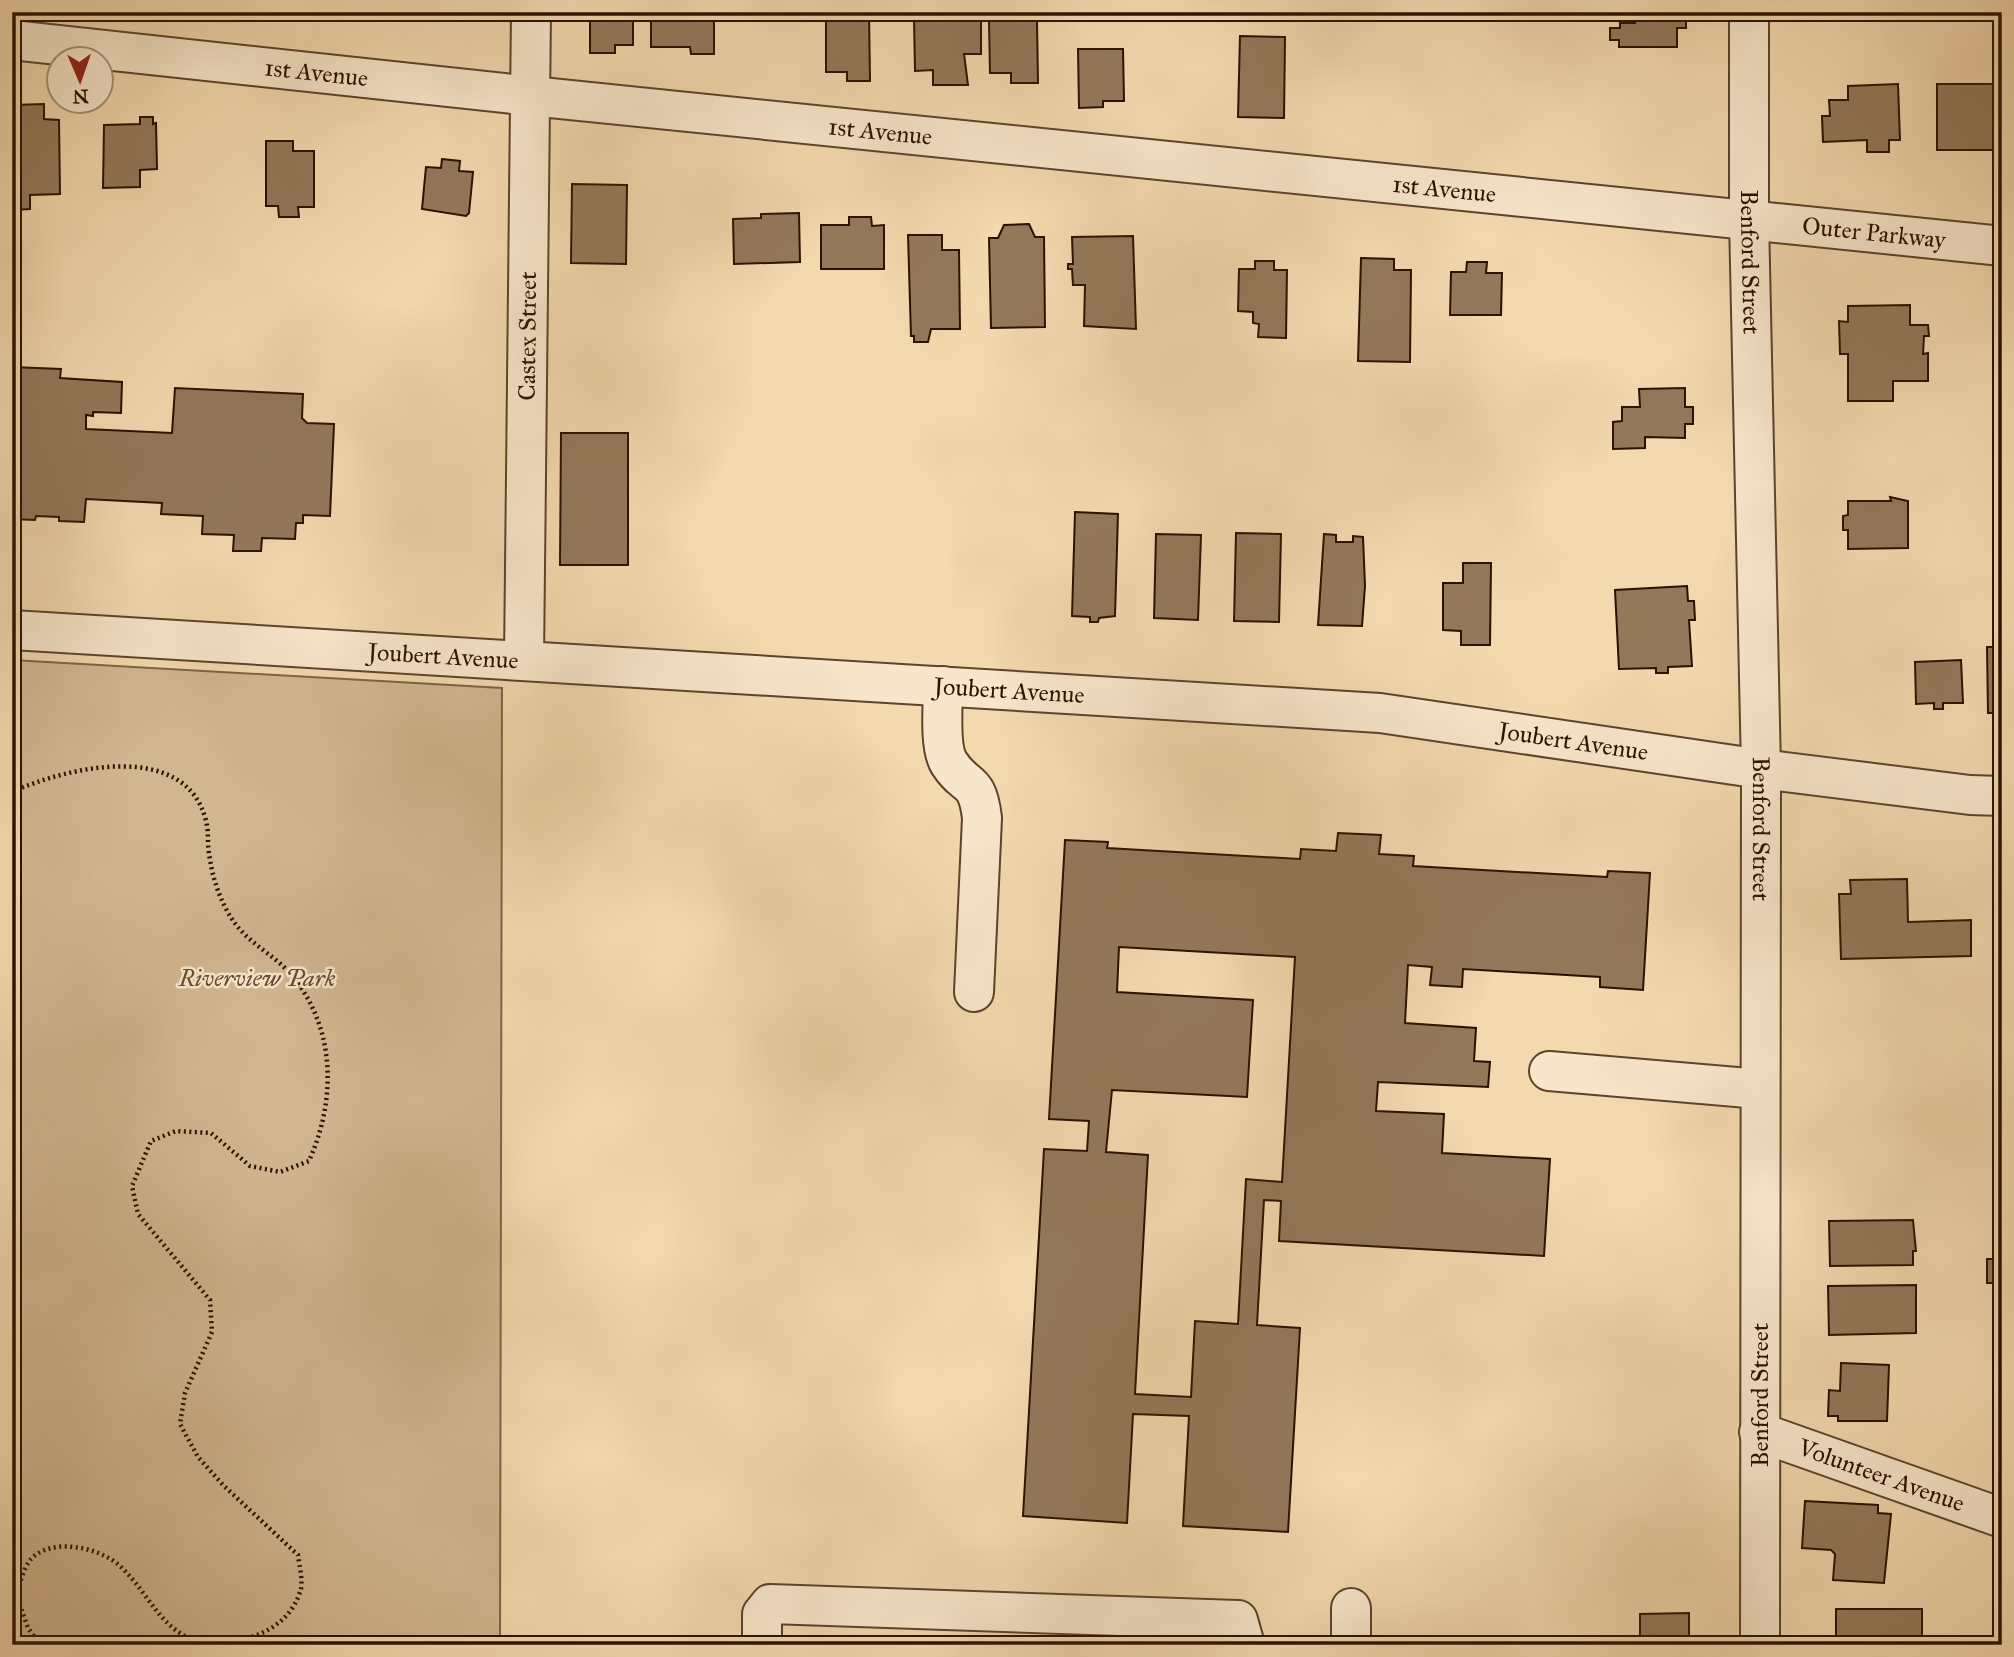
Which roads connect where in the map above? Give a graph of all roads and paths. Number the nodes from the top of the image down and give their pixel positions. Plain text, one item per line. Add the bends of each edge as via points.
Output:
1 (531, 12) edge
2 (1749, 12) edge
3 (12, 40) edge
4 (531, 96) junction
5 (1749, 219) junction
6 (2002, 246) edge
7 (12, 630) edge
8 (524, 660) junction
9 (943, 686) junction
10 (1761, 769) junction
11 (12, 792) edge
12 (2002, 796) edge
13 (974, 992) dead end
14 (1549, 1071) dead end
15 (1760, 1089) junction
16 (1759, 1432) junction
17 (2002, 1518) edge
18 (40, 1645) edge
19 (205, 1645) edge
20 (212, 1645) edge
21 (762, 1645) edge
22 (1245, 1645) edge
23 (1760, 1645) edge

1 - 4 street, Castex Street
2 - 5 street, Benford Street
3 - 4 street, 1st Avenue
4 - 5 street, 1st Avenue
4 - 8 street, Castex Street
5 - 6 street, Outer Parkway
5 - 10 street, Benford Street
7 - 8 street, Joubert Avenue
8 - 9 street, Joubert Avenue
9 - 10 street, Joubert Avenue via 1380,713
9 - 13 street via 948,763 979,796 982,818
10 - 12 street, Joubert Avenue
10 - 15 street, Benford Street
11 - 20 path via 45,778 117,765 153,767 189,788 206,820 217,889 234,922 287,971 321,1024 328,1096 322,1131 309,1161 280,1172 250,1166 211,1133 176,1131 151,1141 132,1186 138,1214 210,1300 212,1332 185,1393 180,1424 198,1457 223,1485 298,1555 301,1591 283,1621 247,1641
14 - 15 street
15 - 16 street, Benford Street
16 - 17 street, Volunteer Avenue
16 - 23 street, Benford Street
18 - 19 path via 28,1629 16,1594 30,1560 51,1547 93,1550 120,1566 182,1638
21 - 22 street via 762,1614 770,1604 1238,1620

